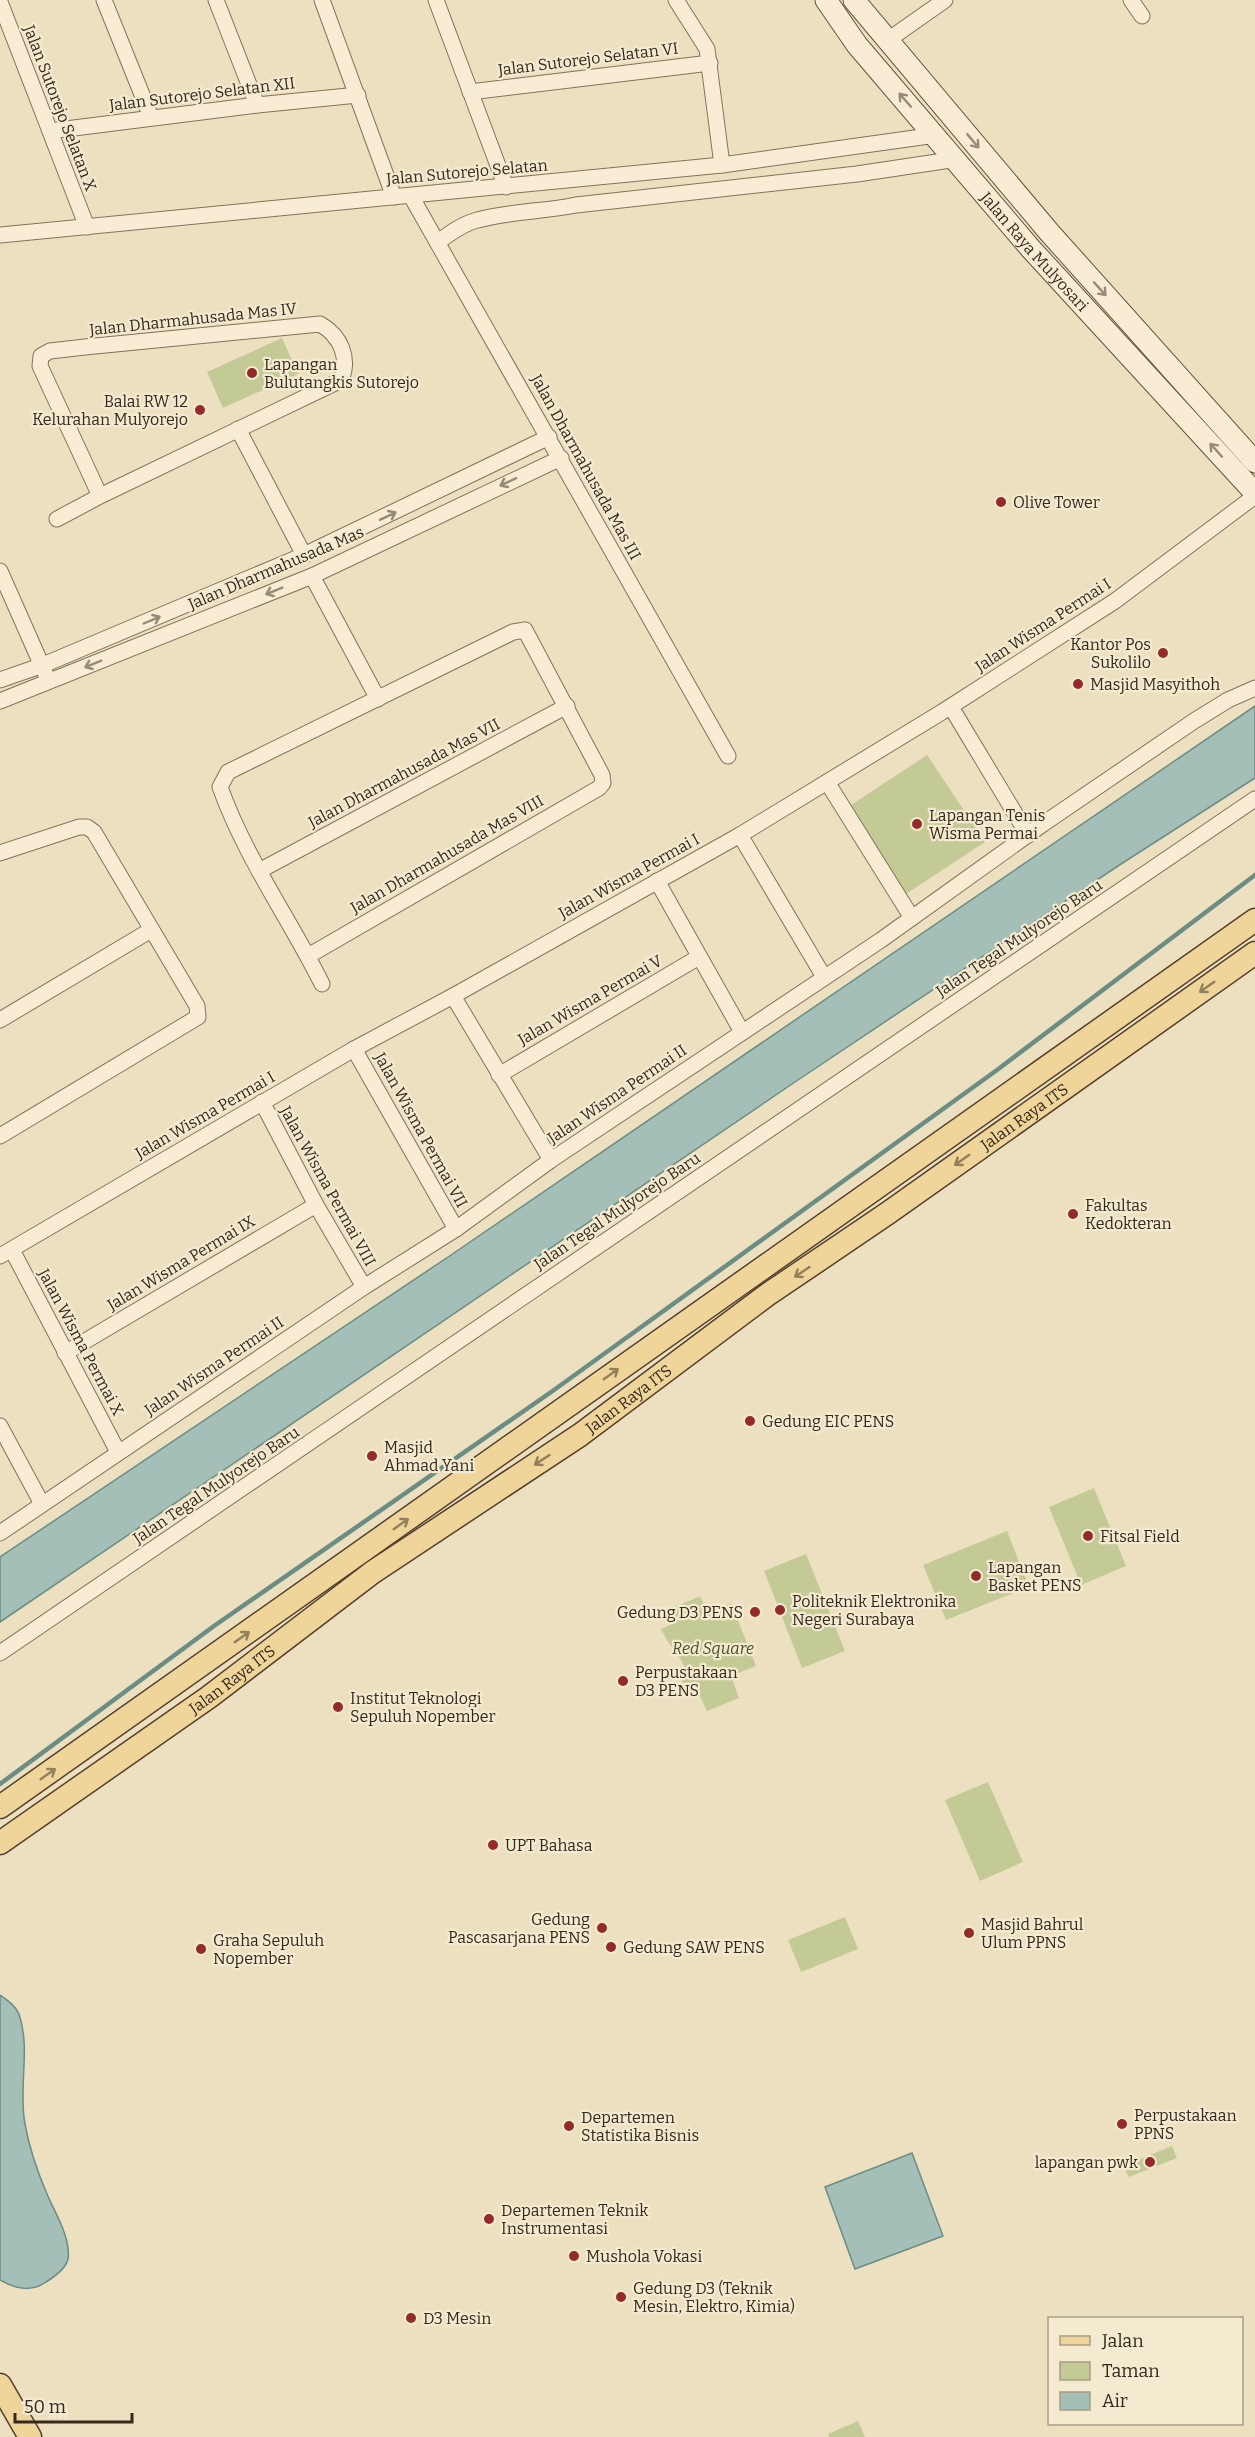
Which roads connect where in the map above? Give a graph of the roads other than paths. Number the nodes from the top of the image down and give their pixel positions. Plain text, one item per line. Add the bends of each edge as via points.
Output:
1 (104, 0) edge
2 (216, 0) edge
3 (322, 0) edge
4 (436, 0) edge
5 (676, 0) edge
6 (826, 0) edge
7 (854, 0) edge
8 (945, 0) edge
9 (1131, 0) edge
10 (0, 2) edge
11 (1142, 16) dead end
12 (888, 40) junction
13 (710, 63) junction
14 (470, 92) junction
15 (358, 95) junction
16 (257, 105) junction
17 (151, 117) junction
18 (50, 131) junction
19 (936, 135) junction
20 (957, 159) junction
21 (722, 165) junction
22 (506, 187) junction
23 (411, 196) junction
24 (394, 197) junction
25 (87, 227) junction
26 (1048, 232) junction
27 (0, 235) edge
28 (438, 242) junction
29 (1031, 249) junction
30 (238, 429) junction
31 (549, 437) junction
32 (561, 458) junction
33 (1255, 462) edge
34 (100, 495) junction
35 (1255, 495) edge
36 (57, 519) dead end
37 (304, 555) junction
38 (0, 571) edge
39 (312, 576) junction
40 (43, 665) junction
41 (0, 680) edge
42 (49, 682) junction
43 (1255, 688) edge
44 (378, 699) junction
45 (0, 700) edge
46 (567, 706) junction
47 (951, 707) junction
48 (728, 756) dead end
49 (827, 782) junction
50 (1255, 799) edge
51 (740, 834) junction
52 (1028, 835) junction
53 (0, 853) edge
54 (259, 871) junction
55 (657, 881) junction
56 (912, 918) junction
57 (1255, 920) edge
58 (151, 930) junction
59 (1255, 953) edge
60 (308, 956) junction
61 (699, 957) junction
62 (824, 977) junction
63 (322, 984) dead end
64 (453, 996) junction
65 (1117, 1019) junction
66 (0, 1020) edge
67 (742, 1032) junction
68 (1092, 1037) junction
69 (1132, 1041) junction
70 (354, 1049) junction
71 (1107, 1058) junction
72 (499, 1075) junction
73 (262, 1102) junction
74 (0, 1136) edge
75 (551, 1160) junction
76 (316, 1204) junction
77 (456, 1229) junction
78 (6, 1253) edge
79 (364, 1287) junction
80 (66, 1353) junction
81 (585, 1392) junction
82 (563, 1409) junction
83 (604, 1418) junction
84 (0, 1426) edge
85 (580, 1435) junction
86 (118, 1452) junction
87 (42, 1504) junction
88 (0, 1533) edge
89 (0, 1653) edge
90 (204, 1664) junction
91 (181, 1681) junction
92 (224, 1686) junction
93 (198, 1704) junction
94 (0, 1807) edge
95 (0, 1843) edge
96 (0, 2385) edge
97 (30, 2437) edge

1 - 17 street
2 - 16 street
3 - 15 street
4 - 14 street
5 - 13 street via 706,45
19 -> 6 main road, Jalan Raya Mulyosari via 857,45
7 - 12 main road, Jalan Raya Mulyosari
8 - 12 street
9 - 11 street
10 - 18 street, Jalan Sutorejo Selatan X
12 -> 26 main road, Jalan Raya Mulyosari
13 - 14 street, Jalan Sutorejo Selatan VI
13 - 21 street
14 - 22 street
15 - 16 street, Jalan Sutorejo Selatan XII
15 - 24 street
16 - 17 street, Jalan Sutorejo Selatan XII
17 - 18 street, Jalan Sutorejo Selatan XII
18 - 25 street, Jalan Sutorejo Selatan X
19 - 20 main road, Jalan Raya Mulyosari
19 - 21 street, Jalan Sutorejo Selatan
20 - 28 street via 492,217 460,227
20 - 29 main road, Jalan Raya Mulyosari
21 - 22 street, Jalan Sutorejo Selatan
22 - 23 street, Jalan Sutorejo Selatan
23 - 24 street, Jalan Sutorejo Selatan
23 - 28 street, Jalan Dharmahusada Mas III
24 - 25 street, Jalan Sutorejo Selatan
25 - 27 street, Jalan Sutorejo Selatan
26 - 29 main road
26 -> 33 main road, Jalan Raya Mulyosari
28 - 31 street, Jalan Dharmahusada Mas III
35 -> 29 main road, Jalan Raya Mulyosari
30 - 34 street, Jalan Dharmahusada Mas IV
30 - 34 street, Jalan Dharmahusada Mas IV via 341,380 346,368 343,349 332,331 320,324 50,351 41,356 40,366
30 - 37 street
31 - 32 street, Jalan Dharmahusada Mas III
37 -> 31 street, Jalan Dharmahusada Mas
32 -> 39 street, Jalan Dharmahusada Mas
32 - 48 street, Jalan Dharmahusada Mas III
34 - 36 street, Jalan Dharmahusada Mas IV
35 - 47 street, Jalan Wisma Permai I via 1115,601
40 -> 37 street, Jalan Dharmahusada Mas
38 - 40 street
39 -> 42 street, Jalan Dharmahusada Mas
39 - 44 street
40 - 41 street, Jalan Dharmahusada Mas
40 - 42 street
42 - 45 street, Jalan Dharmahusada Mas
43 - 52 street, Jalan Wisma Permai II via 1194,721
44 - 46 street via 522,629 528,632
44 - 54 street via 228,772 220,788
46 - 54 street, Jalan Dharmahusada Mas VII
46 - 60 street, Jalan Dharmahusada Mas VIII via 602,775 603,783 598,788
47 - 49 street, Jalan Wisma Permai I
47 - 52 street
49 - 51 street, Jalan Wisma Permai I
49 - 56 street
50 - 89 street, Jalan Tegal Mulyorejo Baru
51 - 55 street, Jalan Wisma Permai I
51 - 62 street
52 - 56 street, Jalan Wisma Permai II
53 - 58 street via 87,827 94,832
54 - 60 street
55 - 61 street
55 - 64 street, Jalan Wisma Permai I
56 - 62 street, Jalan Wisma Permai II
57 - 65 main road, Jalan Raya ITS
58 - 66 street
58 - 74 street via 197,1006 198,1017
59 -> 69 main road, Jalan Raya ITS
60 - 63 street
61 - 67 street
61 - 72 street, Jalan Wisma Permai V
62 - 67 street, Jalan Wisma Permai II
64 - 70 street, Jalan Wisma Permai I
64 - 72 street
65 - 68 main road, Jalan Raya ITS
65 - 69 main road
67 - 75 street, Jalan Wisma Permai II
68 - 71 main road
81 -> 68 main road, Jalan Raya ITS
69 - 71 main road, Jalan Raya ITS
70 - 73 street, Jalan Wisma Permai I
70 - 77 street, Jalan Wisma Permai VII
71 -> 83 main road, Jalan Raya ITS via 767,1295
72 - 75 street
73 - 76 street, Jalan Wisma Permai VIII
73 - 78 street, Jalan Wisma Permai I
75 - 77 street, Jalan Wisma Permai II
76 - 79 street, Jalan Wisma Permai VIII
76 - 80 street, Jalan Wisma Permai IX
77 - 79 street, Jalan Wisma Permai II
78 - 80 street, Jalan Wisma Permai X
79 - 86 street, Jalan Wisma Permai II
80 - 86 street, Jalan Wisma Permai X
81 - 82 main road, Jalan Raya ITS
81 - 83 main road
82 - 85 main road
90 -> 82 main road, Jalan Raya ITS
83 - 85 main road, Jalan Raya ITS
84 - 87 street
85 -> 92 main road, Jalan Raya ITS via 374,1572
86 - 87 street, Jalan Wisma Permai II
87 - 88 street, Jalan Wisma Permai II
90 - 91 main road, Jalan Raya ITS
90 - 92 main road
91 - 93 main road
94 -> 91 main road, Jalan Raya ITS
92 - 93 main road, Jalan Raya ITS
93 - 95 main road, Jalan Raya ITS
96 - 97 main road

